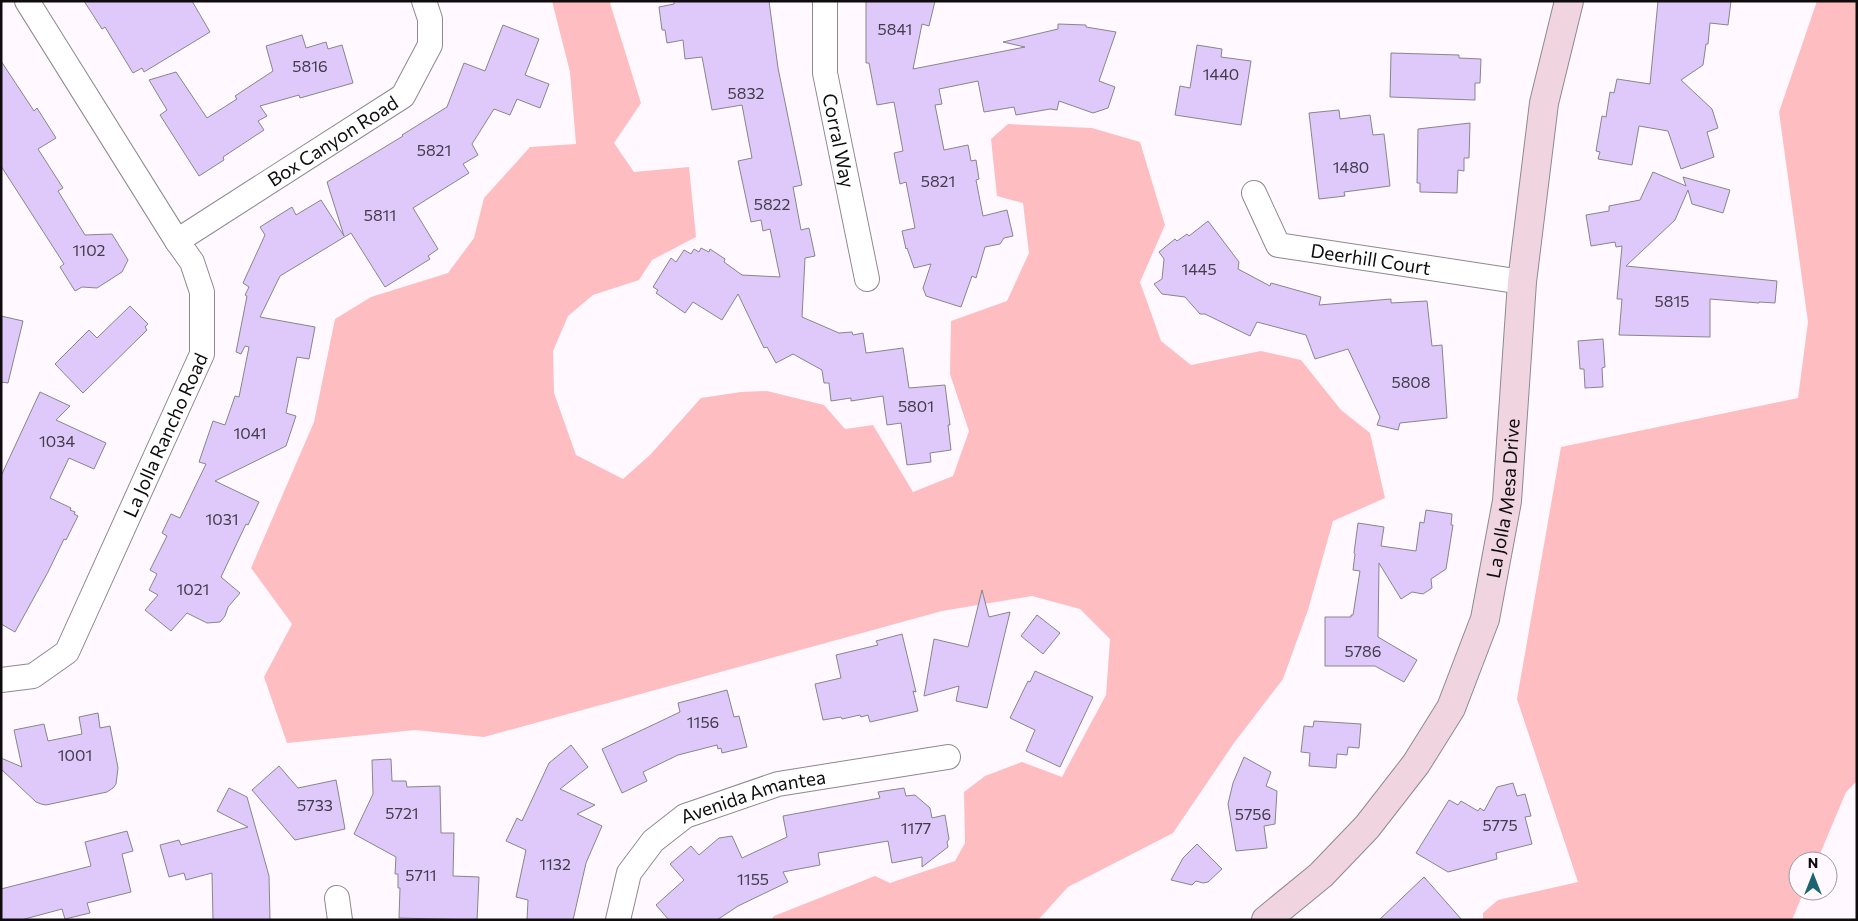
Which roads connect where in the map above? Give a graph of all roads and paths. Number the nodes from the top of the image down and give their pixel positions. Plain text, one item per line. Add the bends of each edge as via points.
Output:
1 (27, 1) edge
2 (424, 1) edge
3 (825, 1) edge
4 (1569, 1) edge
5 (1254, 193) dead end
6 (177, 241) junction
7 (867, 279) dead end
8 (1522, 282) junction
9 (1, 680) edge
10 (948, 757) dead end
11 (618, 920) edge
12 (1266, 920) edge

1 - 6 street, La Jolla Rancho Road
2 - 6 street, Box Canyon Road via 430,19 430,45 403,96
3 - 7 street, Corral Way via 825,73
4 - 8 street, La Jolla Mesa Drive via 1544,103
5 - 8 street, Deerhill Court via 1278,245
6 - 9 street, La Jolla Rancho Road via 192,262 202,292 202,354 67,652 33,676
8 - 12 street, La Jolla Mesa Drive via 1507,501 1485,619 1451,708 1416,764 1367,827 1320,875
10 - 11 street, Avenida Amantea via 778,784 685,816 653,841 629,873

